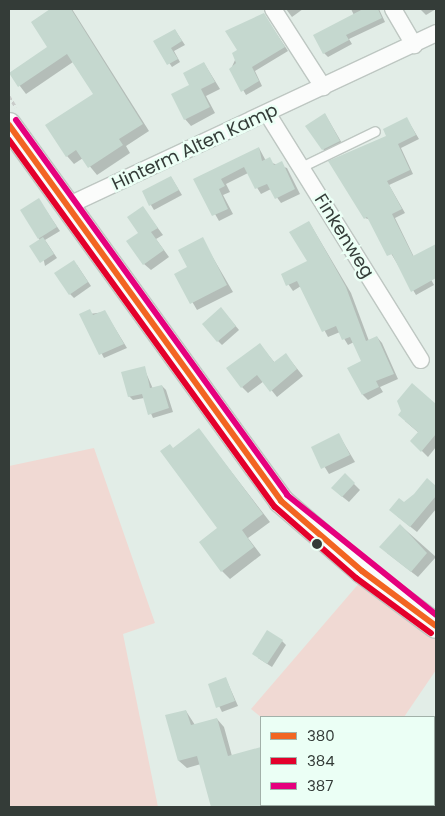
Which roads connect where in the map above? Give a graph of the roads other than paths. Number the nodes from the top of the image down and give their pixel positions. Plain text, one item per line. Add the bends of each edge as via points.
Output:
1 (273, 9) edge
2 (393, 9) edge
3 (436, 33) edge
4 (414, 45) junction
5 (323, 87) junction
6 (267, 113) junction
7 (375, 131) dead end
8 (11, 134) edge
9 (300, 167) junction
10 (67, 206) junction
11 (421, 360) dead end
12 (436, 626) edge

1 - 5 street
2 - 4 street
3 - 4 street, Hinterm Alten Kamp
4 - 5 street, Hinterm Alten Kamp
5 - 6 street, Hinterm Alten Kamp
6 - 9 street, Finkenweg
6 - 10 street, Hinterm Alten Kamp
7 - 9 lane
8 - 10 main road
9 - 11 street, Finkenweg
10 - 12 main road via 281,501 362,571

